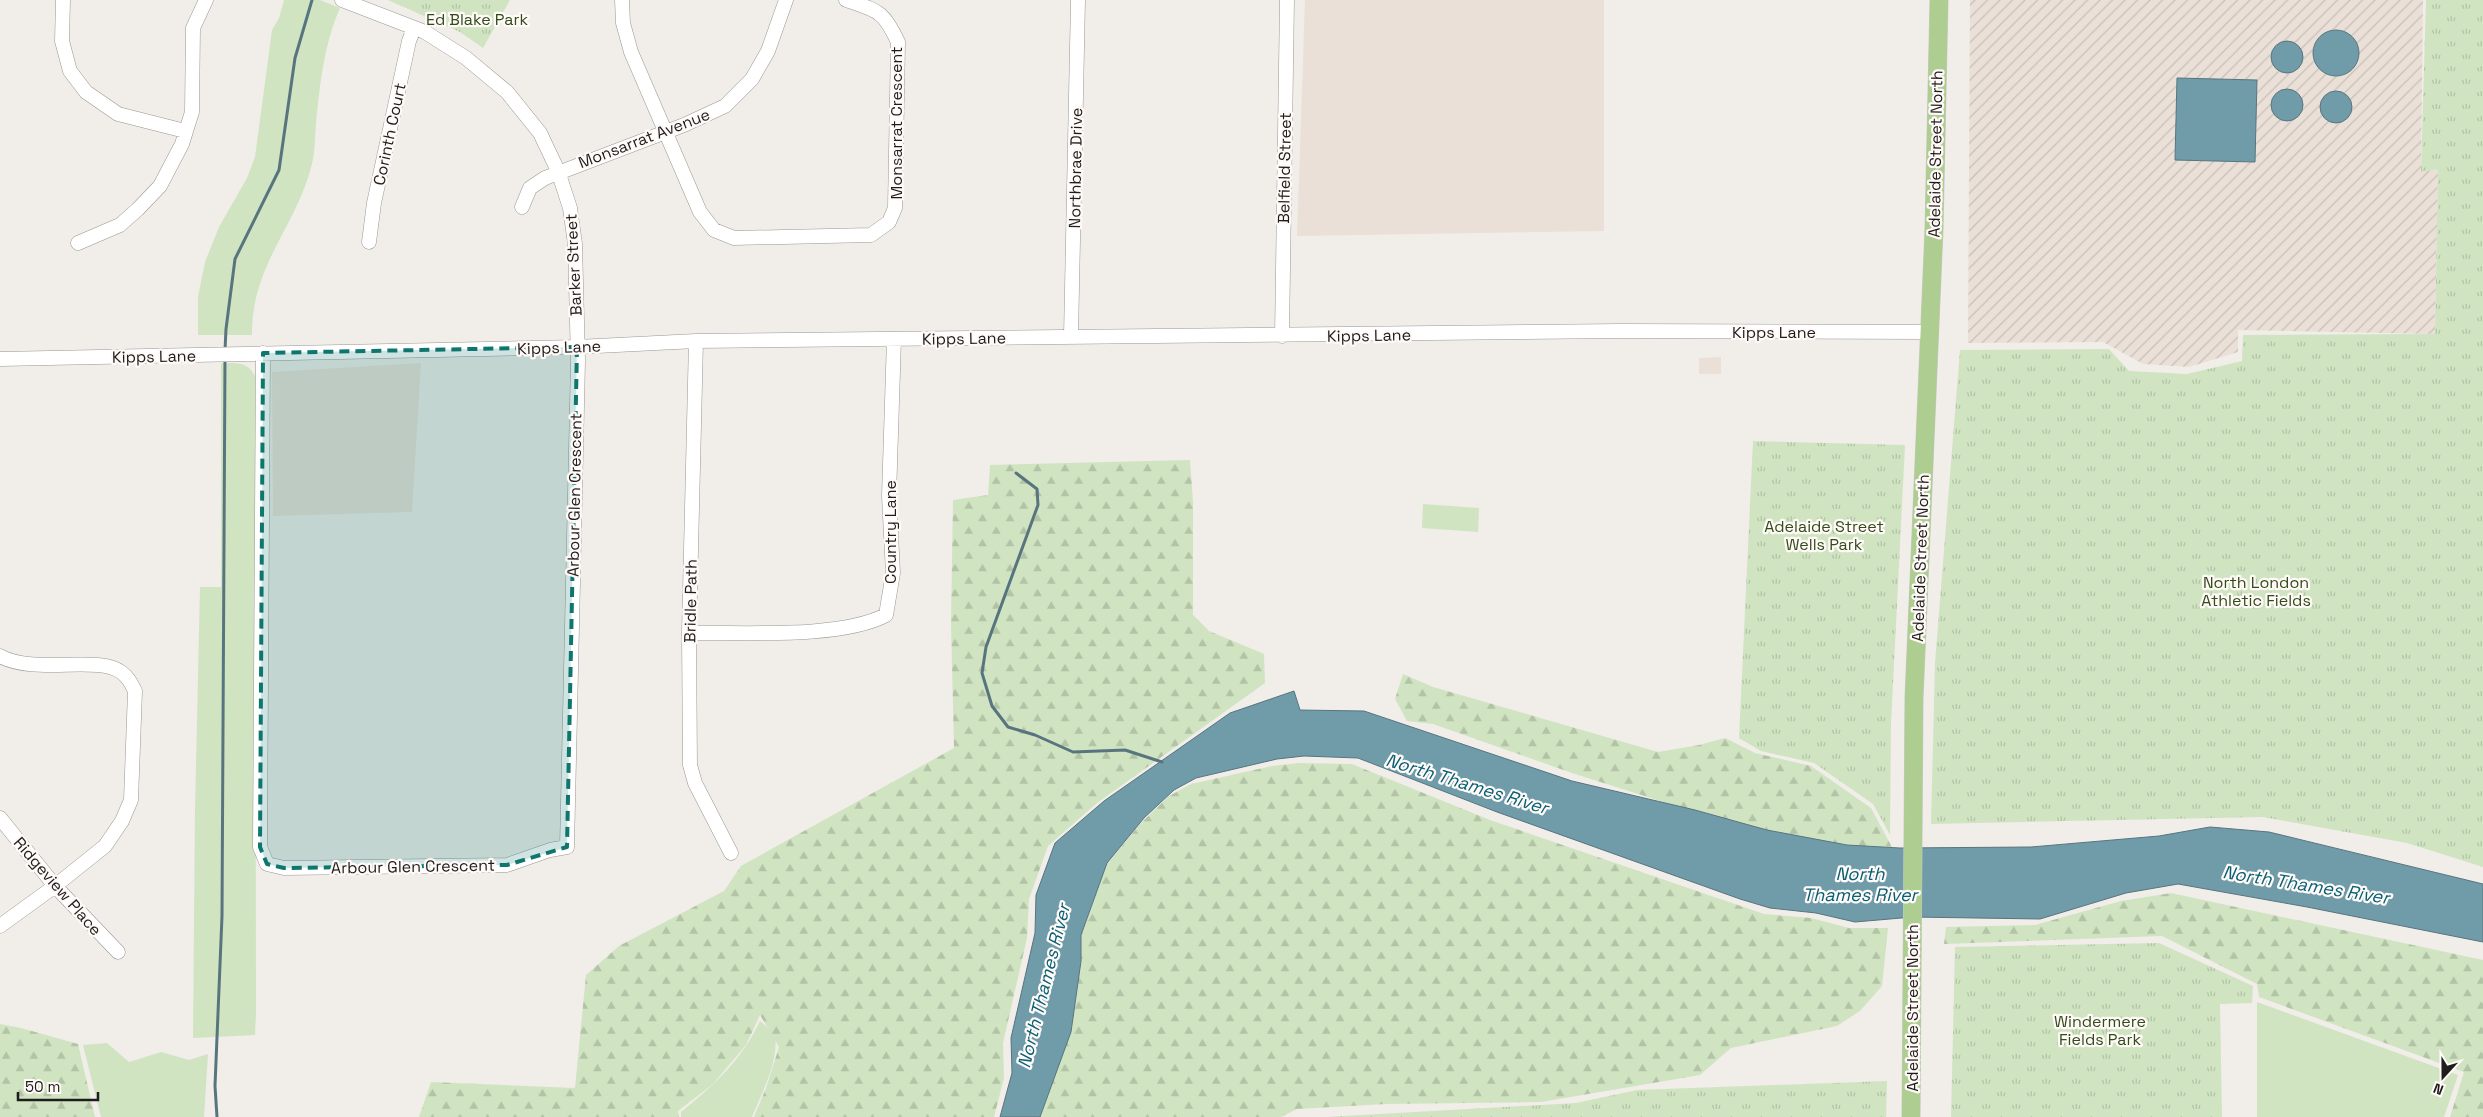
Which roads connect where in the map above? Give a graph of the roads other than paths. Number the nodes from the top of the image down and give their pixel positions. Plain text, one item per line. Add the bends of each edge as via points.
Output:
1 (63, 0) edge
2 (206, 0) edge
3 (342, 0) edge
4 (622, 0) edge
5 (786, 0) edge
6 (846, 0) edge
7 (1078, 0) edge
8 (1287, 0) edge
9 (1939, 0) edge
10 (414, 28) junction
11 (185, 131) junction
12 (664, 132) junction
13 (558, 171) junction
14 (522, 207) dead end
15 (369, 242) dead end
16 (78, 243) dead end
17 (1928, 332) junction
18 (1071, 336) junction
19 (1282, 336) junction
20 (894, 339) junction
21 (696, 341) junction
22 (577, 347) junction
23 (263, 353) junction
24 (0, 359) edge
25 (689, 632) junction
26 (0, 656) edge
27 (0, 818) edge
28 (731, 852) dead end
29 (55, 886) junction
30 (0, 926) edge
31 (118, 952) dead end
32 (1911, 1117) edge

1 - 11 street via 62,41 70,71 86,92 118,114
2 - 11 street via 193,28 192,112
3 - 10 street, Barker Street
4 - 12 street, Monsarrat Crescent via 623,23 631,52
5 - 12 street, Monsarrat Avenue via 768,51 752,79 725,106
6 - 12 street, Monsarrat Crescent via 887,19 898,42 895,208 888,222 872,235 734,238 714,230 700,212
7 - 18 street, Northbrae Drive
8 - 19 street, Belfield Street
9 - 17 main road, Adelaide Street North
10 - 13 street, Barker Street via 466,58 507,92 540,133
10 - 15 street, Corinth Court via 374,203
11 - 16 street via 182,144 160,186 120,225
12 - 13 street, Monsarrat Avenue
13 - 14 street, Monsarrat Avenue via 530,188
13 - 22 street, Barker Street via 570,208 575,244
17 - 19 street, Kipps Lane via 1620,331
17 - 32 main road, Adelaide Street North via 1914,698
18 - 19 street, Kipps Lane
18 - 20 street, Kipps Lane
20 - 21 street, Kipps Lane
20 - 25 street, Country Lane via 889,496 893,573 886,615 870,624 830,629
21 - 22 street, Kipps Lane
21 - 25 street, Bridle Path
22 - 23 street, Kipps Lane
22 - 23 street, Arbour Glen Crescent via 568,847 507,865 284,868 267,864 260,846
23 - 24 street, Kipps Lane
25 - 28 street, Bridle Path via 691,771
26 - 29 street via 27,665 102,666 120,671 129,679 134,691 131,800 105,846
27 - 29 street, Ridgeview Place
29 - 30 street
29 - 31 street, Ridgeview Place

